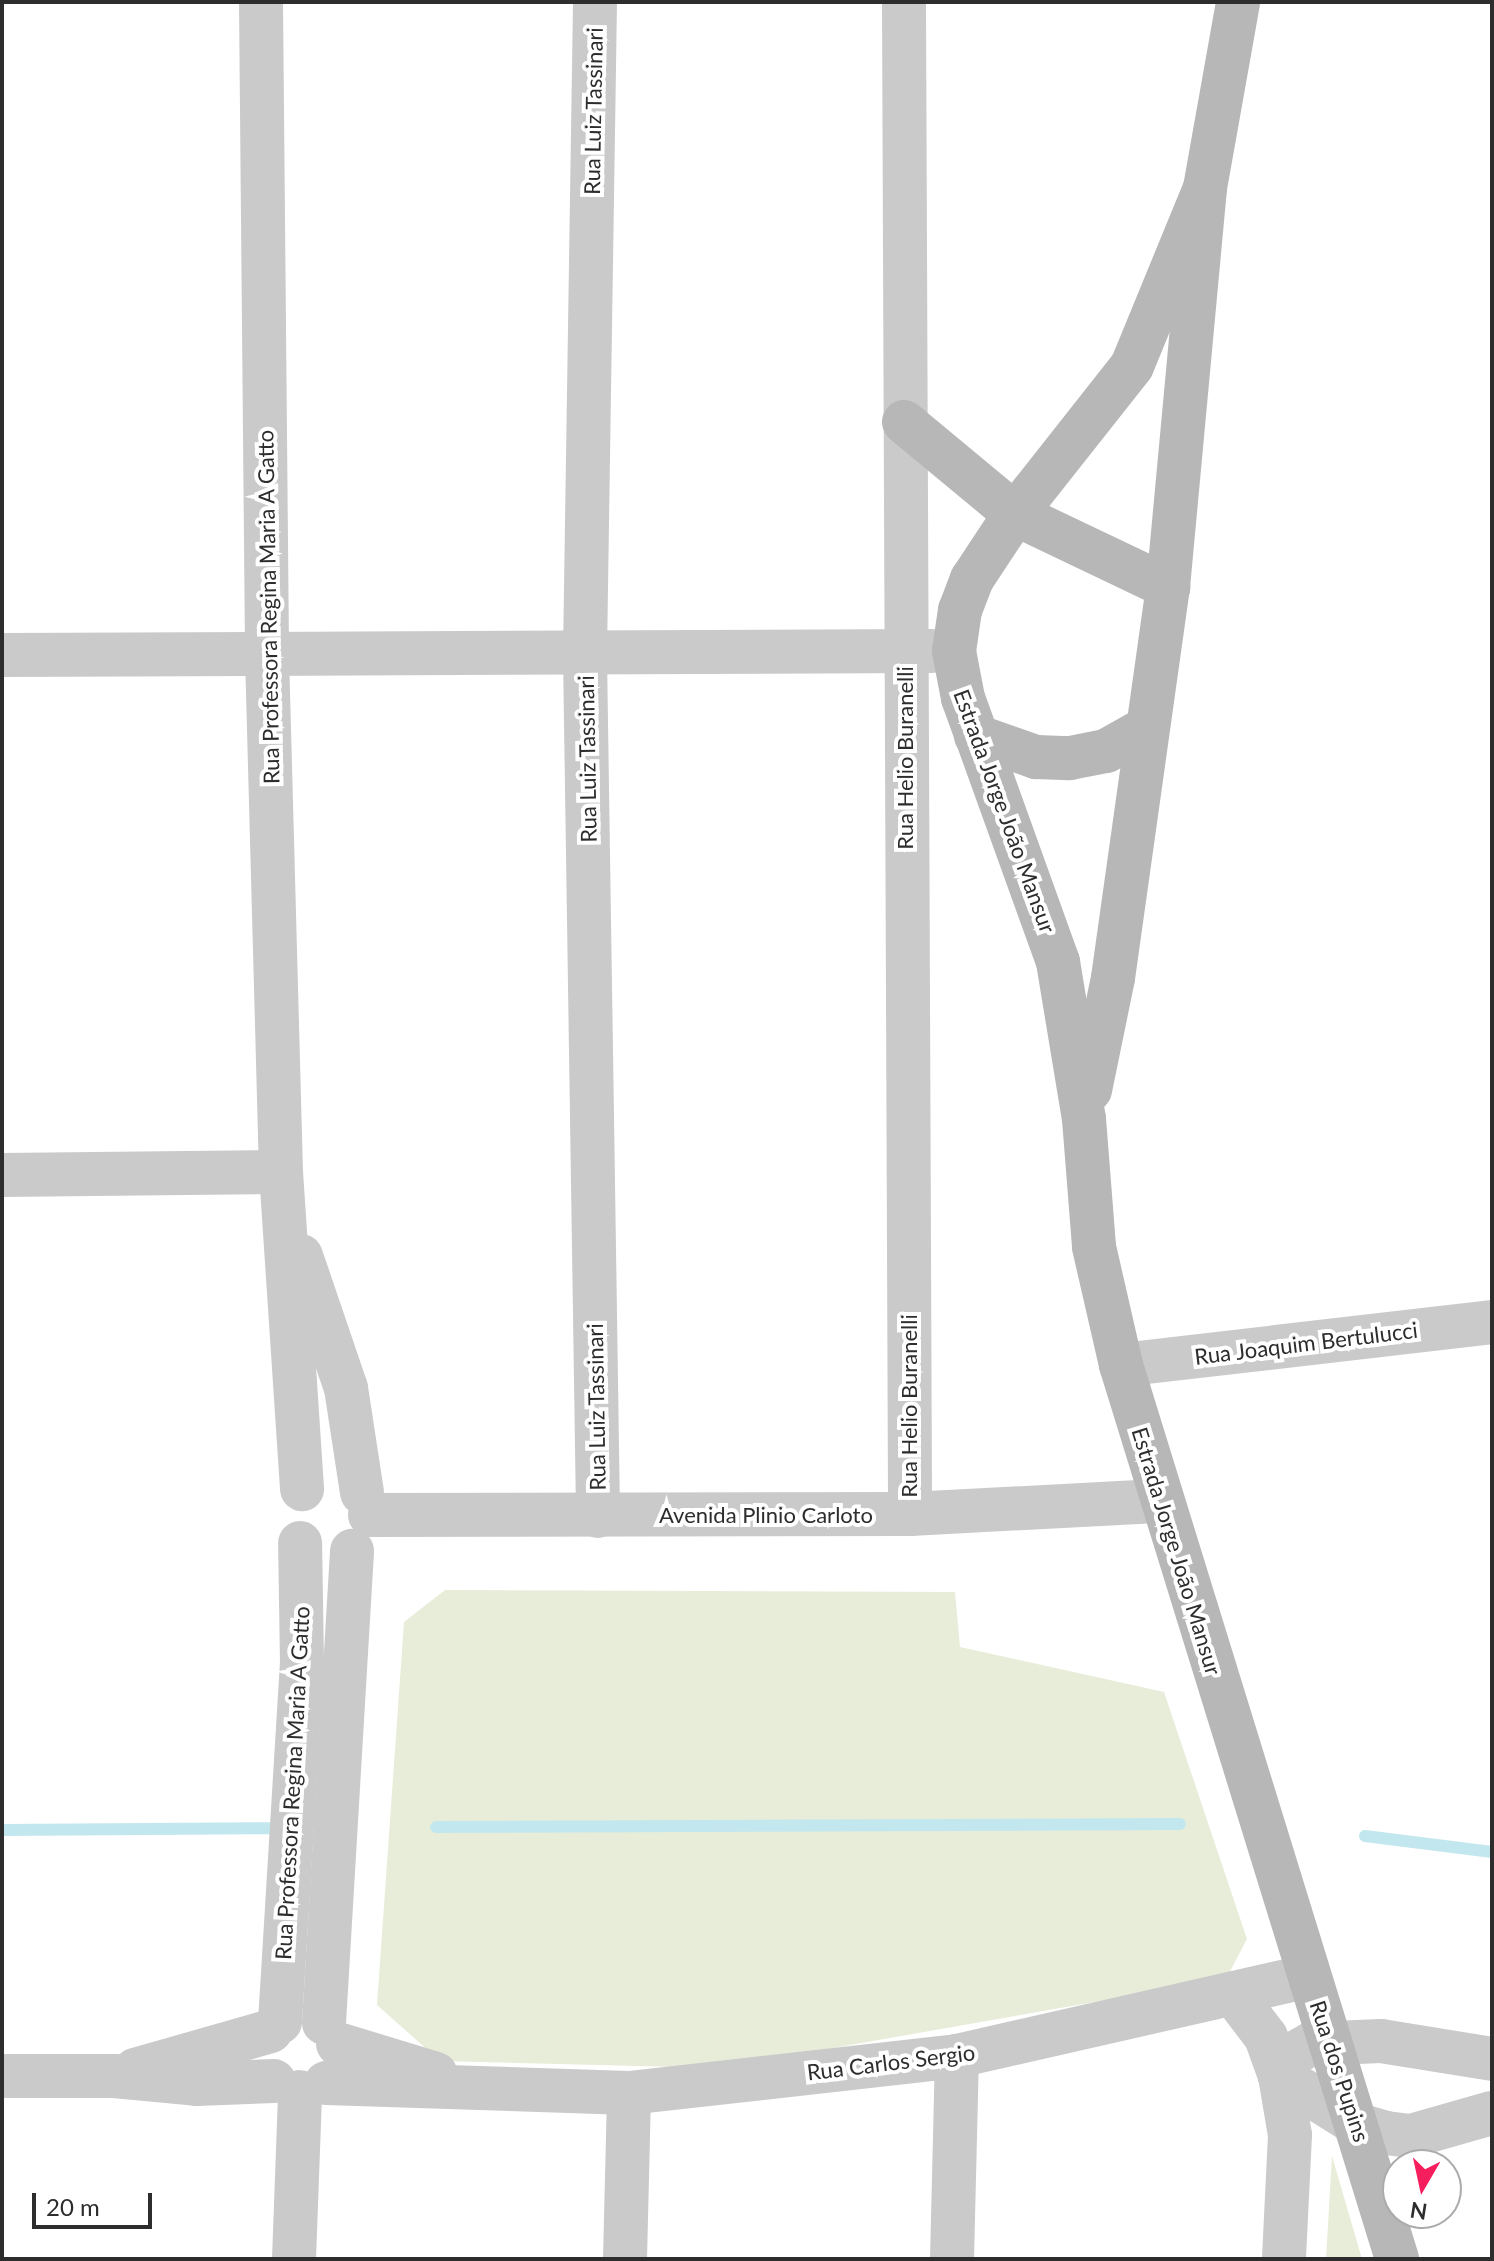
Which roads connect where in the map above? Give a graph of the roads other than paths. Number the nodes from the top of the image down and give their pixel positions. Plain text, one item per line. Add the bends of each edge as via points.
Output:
1 (261, 2) edge
2 (595, 2) edge
3 (904, 2) edge
4 (1238, 2) edge
5 (1205, 188) junction
6 (904, 422) junction
7 (1015, 514) junction
8 (1168, 587) junction
9 (954, 651) junction
10 (904, 652) junction
11 (2, 655) edge
12 (267, 655) junction
13 (585, 656) junction
14 (1145, 729) junction
15 (976, 736) junction
16 (1084, 1119) junction
17 (2, 1175) edge
18 (283, 1192) junction
19 (1492, 1322) edge
20 (1121, 1365) junction
21 (302, 1489) junction
22 (1162, 1501) junction
23 (910, 1514) junction
24 (598, 1516) junction
25 (361, 1520) junction
26 (300, 1543) junction
27 (1309, 1976) junction
28 (1234, 1995) junction
29 (276, 2026) junction
30 (1331, 2042) junction
31 (957, 2056) junction
32 (1492, 2059) edge
33 (312, 2065) junction
34 (2, 2076) edge
35 (114, 2076) junction
36 (1280, 2076) junction
37 (629, 2093) junction
38 (1492, 2113) edge
39 (1358, 2125) junction
40 (294, 2259) edge
41 (625, 2259) edge
42 (952, 2259) edge
43 (1284, 2259) edge
44 (1397, 2259) edge

1 - 12 street, Rua Professora Regina Maria A Gatto
2 - 13 street, Rua Luiz Tassinari
3 - 6 street, Rua Helio Buranelli
4 - 5 street, Estrada Jorge João Mansur
5 - 7 street, Estrada Jorge João Mansur via 1132,366
5 - 8 street, Estrada Jorge João Mansur
6 - 7 street
6 - 10 street, Rua Helio Buranelli
7 - 8 street
7 - 9 street, Estrada Jorge João Mansur via 972,579 960,610
8 - 14 street, Estrada Jorge João Mansur
9 - 10 street
9 - 15 street, Estrada Jorge João Mansur
10 - 13 street
10 - 23 street, Rua Helio Buranelli
11 - 12 street
12 - 13 street
12 - 18 street, Rua Professora Regina Maria A Gatto
13 - 24 street, Rua Luiz Tassinari
14 - 15 street via 1106,751 1070,758 1036,757
14 - 16 street, Estrada Jorge João Mansur via 1113,978
15 - 16 street, Estrada Jorge João Mansur via 1058,962
16 - 20 street, Estrada Jorge João Mansur via 1094,1247
17 - 18 street
18 - 21 street, Rua Professora Regina Maria A Gatto
18 - 25 street, Rua Professora Regina Maria A Gatto via 346,1388
19 - 20 street, Rua Joaquim Bertulucci
20 - 22 street, Estrada Jorge João Mansur
21 - 25 street via 340,1478
21 - 26 street via 290,1516
22 - 23 street, Avenida Plinio Carloto
22 - 27 street, Estrada Jorge João Mansur
23 - 24 street, Avenida Plinio Carloto
24 - 25 street, Avenida Plinio Carloto
25 - 26 street via 324,1557
25 - 33 street, Rua Professora Regina Maria A Gatto
26 - 29 street, Rua Professora Regina Maria A Gatto via 302,1664
27 - 28 street, Rua Carlos Sergio
27 - 30 street, Rua dos Pupins
28 - 31 street, Rua Carlos Sergio
28 - 36 street via 1266,2037
29 - 33 street, Rua Carlos Sergio via 298,2017
29 - 33 street, Rua Professora Regina Maria A Gatto via 263,2056
29 - 35 street, Rua Carlos Sergio
30 - 32 street via 1381,2041
30 - 36 street via 1302,2048
30 - 39 street, Rua dos Pupins
31 - 37 street, Rua Carlos Sergio
31 - 42 street
33 - 35 street, Rua Carlos Sergio via 197,2084
33 - 37 street, Rua Carlos Sergio via 467,2088
33 - 40 street
34 - 35 street, Rua Carlos Sergio
36 - 39 street
36 - 43 street via 1290,2135
37 - 41 street
38 - 39 street via 1411,2136
39 - 44 street, Rua dos Pupins

